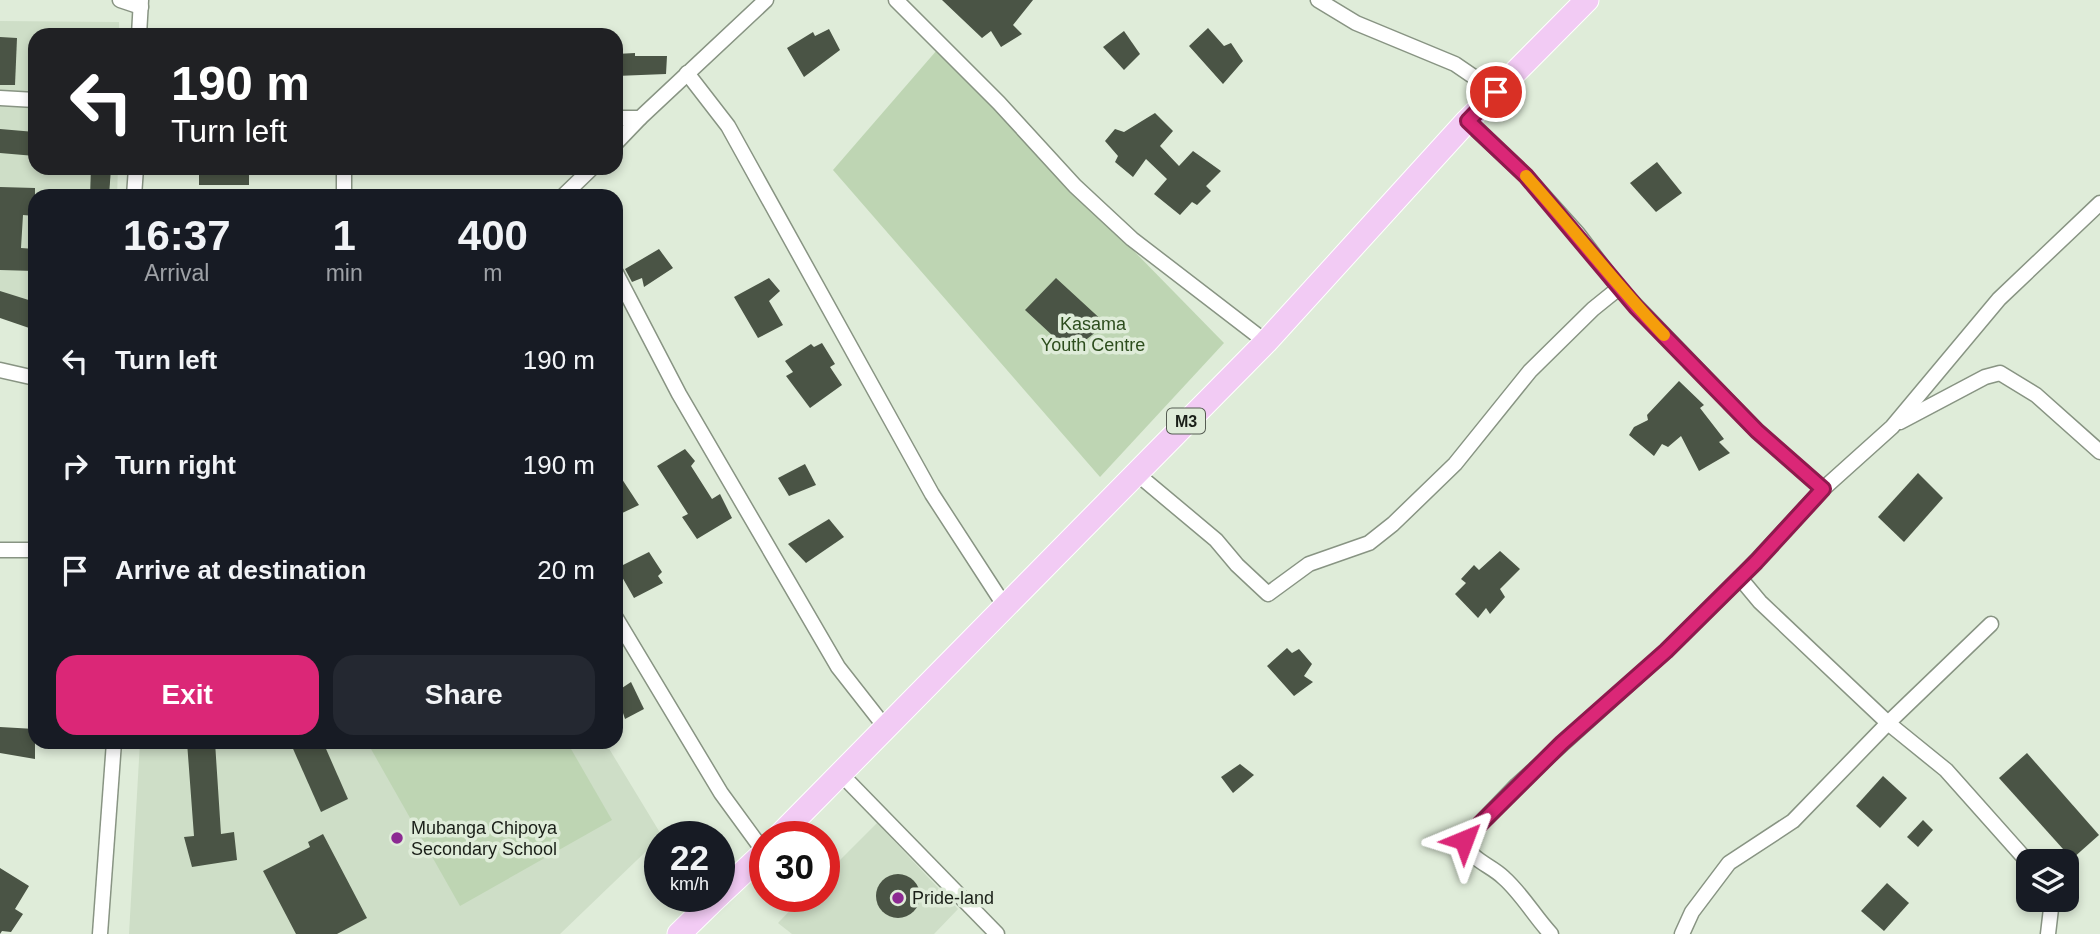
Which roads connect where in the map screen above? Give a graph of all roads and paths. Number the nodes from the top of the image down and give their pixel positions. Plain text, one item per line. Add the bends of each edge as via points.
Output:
1 (120, 0) edge
2 (766, 0) edge
3 (896, 0) edge
4 (1318, 0) edge
5 (1587, 0) edge
6 (141, 4) edge
7 (139, 28) edge
8 (687, 73) junction
9 (1496, 92) junction
10 (0, 98) edge
11 (28, 100) edge
12 (623, 118) edge
13 (640, 118) junction
14 (1468, 121) junction
15 (623, 136) edge
16 (586, 175) edge
17 (574, 189) edge
18 (2100, 203) edge
19 (623, 286) edge
20 (1619, 288) junction
21 (1266, 342) junction
22 (0, 370) edge
23 (28, 376) edge
24 (1892, 427) junction
25 (2100, 452) edge
26 (1136, 473) junction
27 (1823, 489) junction
28 (0, 550) edge
29 (28, 550) edge
30 (1740, 578) junction
31 (1004, 606) junction
32 (1991, 624) dead end
33 (623, 630) edge
34 (1888, 723) junction
35 (885, 727) junction
36 (113, 749) edge
37 (840, 773) junction
38 (794, 821) edge
39 (749, 831) edge
40 (2016, 849) edge
41 (749, 867) edge
42 (735, 880) edge
43 (702, 912) edge
44 (2051, 912) edge
45 (100, 934) edge
46 (679, 934) edge
47 (997, 934) edge
48 (1551, 934) edge
49 (1682, 934) edge
50 (2048, 934) edge

1 - 6 street
2 - 8 street
3 - 21 street via 1132,239
4 - 9 street via 1356,23 1455,64
5 - 9 main road, M3
6 - 7 street
8 - 13 street
8 - 31 street via 728,126 932,494
9 - 14 main road, M3
10 - 11 street
12 - 13 street
13 - 15 street
14 - 20 street via 1526,176
14 - 21 main road, M3
16 - 17 street
18 - 24 street via 1999,299
19 - 35 street via 679,394 838,667
20 - 26 street via 1530,371 1455,464 1393,524 1369,543 1309,564 1268,594 1216,540
20 - 27 street via 1757,431
21 - 26 main road, M3
22 - 23 street
24 - 25 street via 2000,373 2036,395
24 - 27 street
26 - 31 main road, M3
27 - 30 street
28 - 29 street
30 - 34 street
30 - 48 street via 1464,840 1477,860 1504,877
31 - 35 main road, M3
32 - 34 street
33 - 39 street
34 - 40 street via 1946,770
34 - 49 street via 1793,821 1729,863 1706,891
35 - 37 main road, M3
36 - 45 street
37 - 38 main road, M3
37 - 47 street
41 - 42 main road
43 - 46 main road
44 - 50 street

